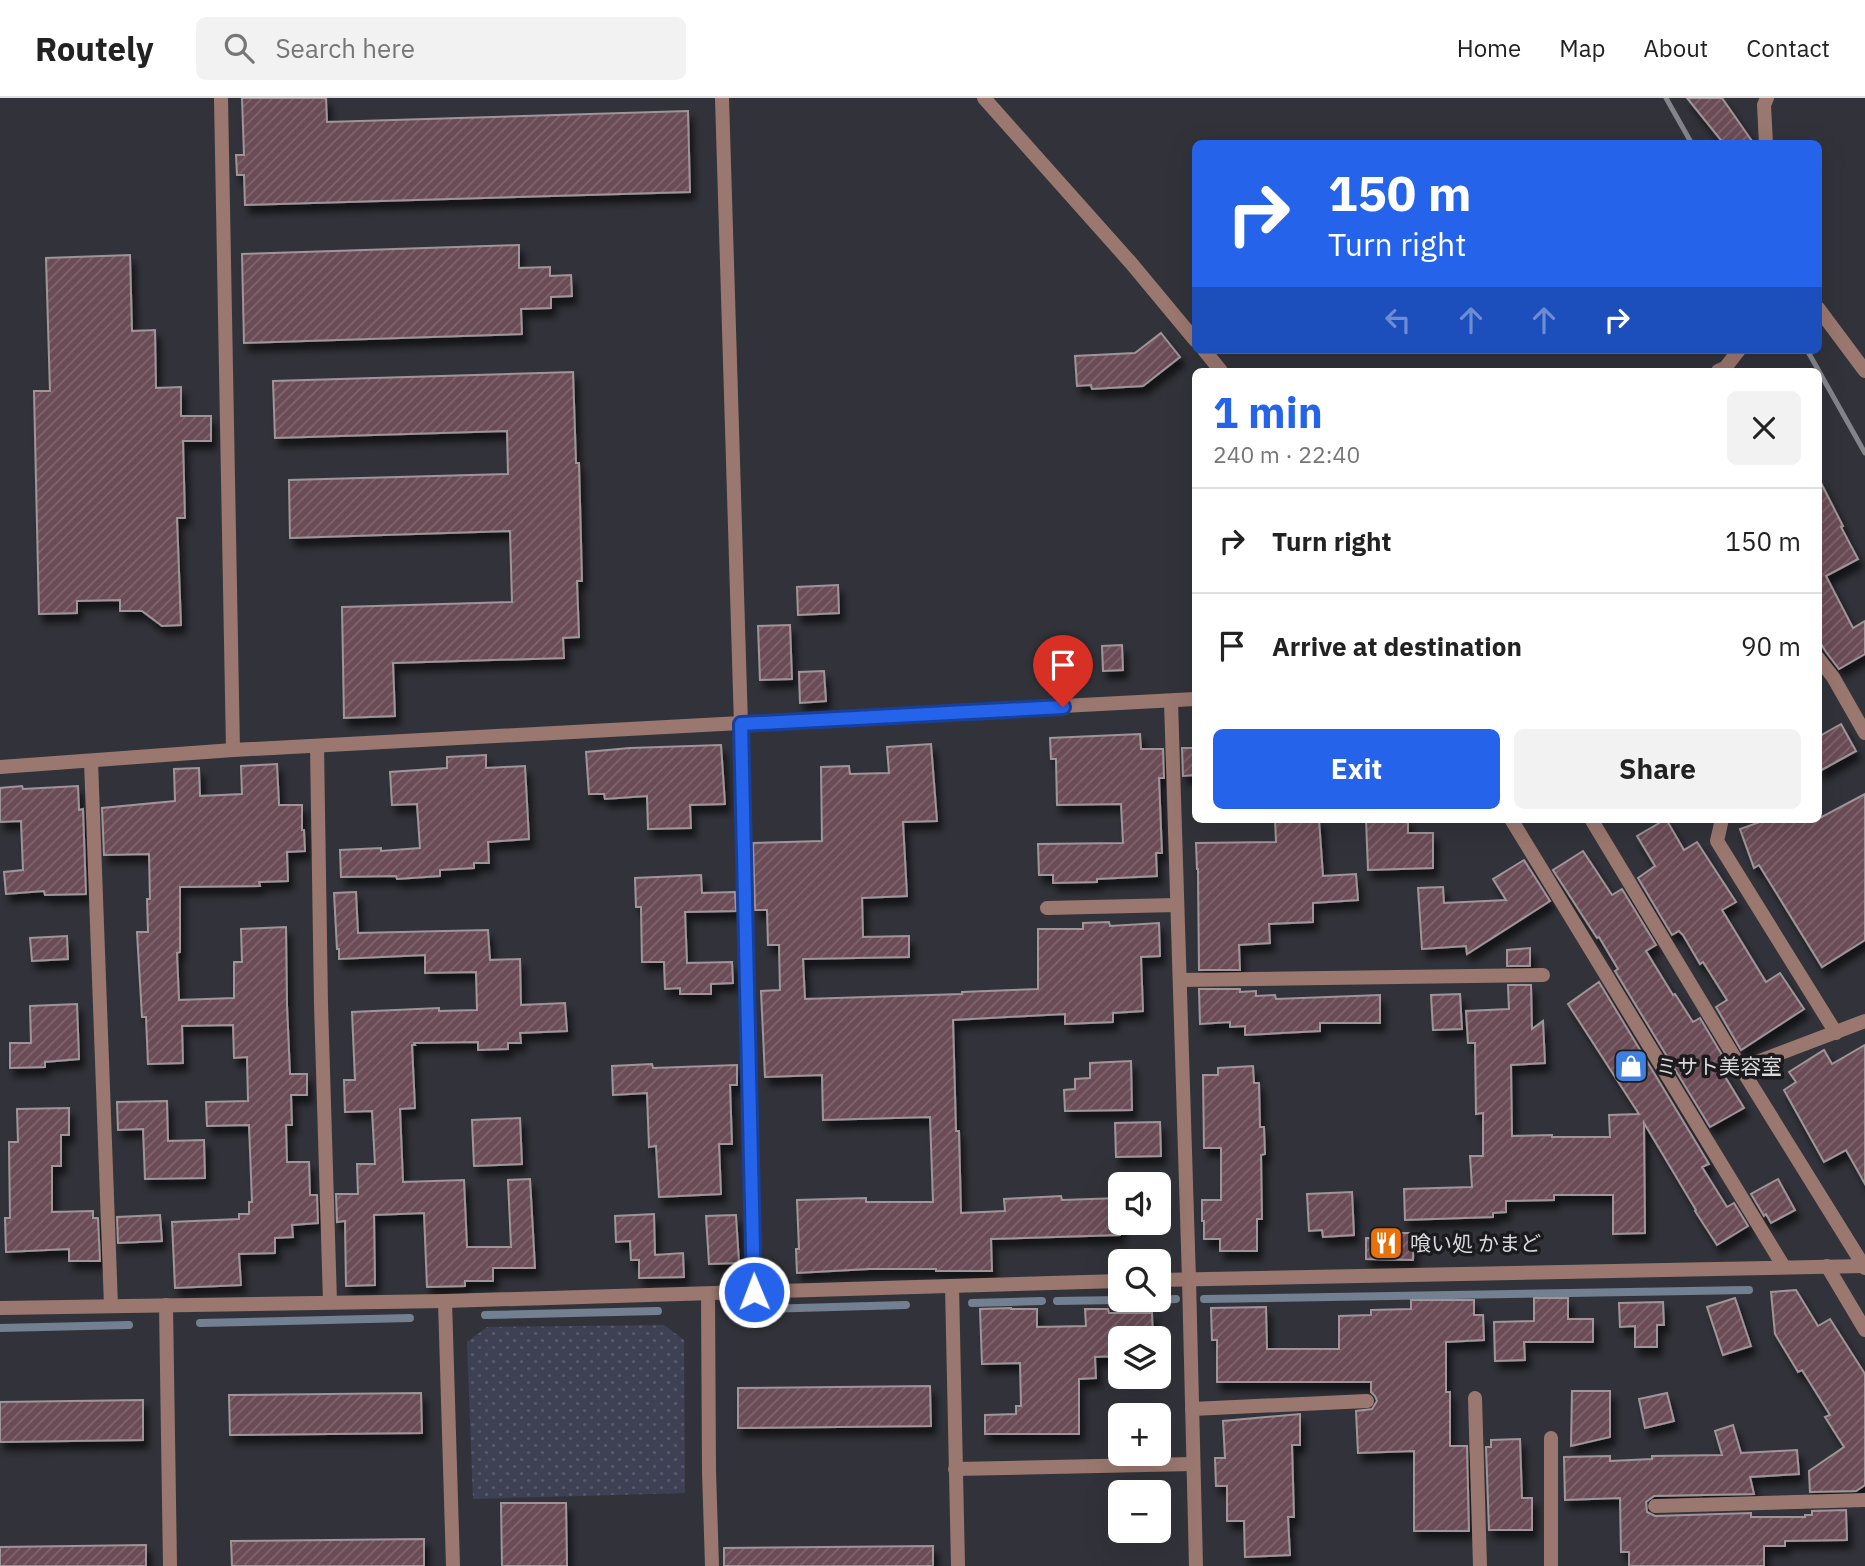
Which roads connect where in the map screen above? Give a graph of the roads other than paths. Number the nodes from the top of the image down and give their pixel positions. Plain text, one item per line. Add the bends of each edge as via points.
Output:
1 (221, 98) edge
2 (722, 98) edge
3 (984, 98) edge
4 (1767, 98) edge
5 (1766, 140) edge
6 (1822, 313) edge
7 (1192, 336) edge
8 (1207, 354) edge
9 (1736, 354) edge
10 (1219, 368) edge
11 (1725, 368) edge
12 (1865, 372) edge
13 (1822, 662) edge
14 (1192, 699) edge
15 (1171, 701) junction
16 (741, 724) junction
17 (1865, 733) edge
18 (317, 746) junction
19 (233, 750) junction
20 (91, 761) junction
21 (0, 767) edge
22 (1513, 823) edge
23 (1593, 823) edge
24 (1720, 823) edge
25 (1177, 905) junction
26 (1047, 908) dead end
27 (1543, 975) dead end
28 (1180, 980) junction
29 (1865, 1021) edge
30 (1836, 1033) junction
31 (1741, 1068) junction
32 (1827, 1266) junction
33 (1784, 1267) junction
34 (1864, 1267) edge
35 (1171, 1280) edge
36 (1189, 1280) junction
37 (1108, 1281) edge
38 (952, 1286) junction
39 (754, 1292) junction
40 (708, 1294) junction
41 (444, 1301) junction
42 (330, 1302) junction
43 (111, 1306) junction
44 (166, 1306) junction
45 (0, 1308) edge
46 (1865, 1330) edge
47 (1475, 1398) dead end
48 (1367, 1401) dead end
49 (1192, 1409) junction
50 (1551, 1438) dead end
51 (1193, 1464) junction
52 (955, 1469) junction
53 (1865, 1500) edge
54 (1655, 1506) dead end
55 (170, 1566) edge
56 (453, 1566) edge
57 (712, 1566) edge
58 (958, 1566) edge
59 (1196, 1566) edge
60 (1480, 1566) edge
61 (1551, 1566) edge

1 - 19 street
2 - 16 street
3 - 7 street
4 - 5 street
6 - 12 street
8 - 10 street
9 - 11 street
13 - 17 street
14 - 15 street
15 - 16 street
15 - 25 street
16 - 18 street
16 - 39 street
18 - 19 street
18 - 42 street
19 - 20 street
20 - 21 street
20 - 43 street
22 - 33 street
23 - 31 street
24 - 30 street via 1717,841
25 - 26 street
25 - 28 street
27 - 28 street
28 - 36 street
29 - 30 street
30 - 31 street
31 - 34 street
32 - 33 street
32 - 34 street
32 - 46 street
33 - 36 street
35 - 36 street
36 - 49 street
37 - 38 street
38 - 39 street
38 - 52 street
39 - 40 street
40 - 41 street
40 - 57 street
41 - 42 street
41 - 56 street
42 - 44 street
43 - 44 street
43 - 45 street
44 - 55 street
47 - 60 street
48 - 49 street
49 - 51 street
50 - 61 street
51 - 52 street
51 - 59 street
52 - 58 street
53 - 54 street

